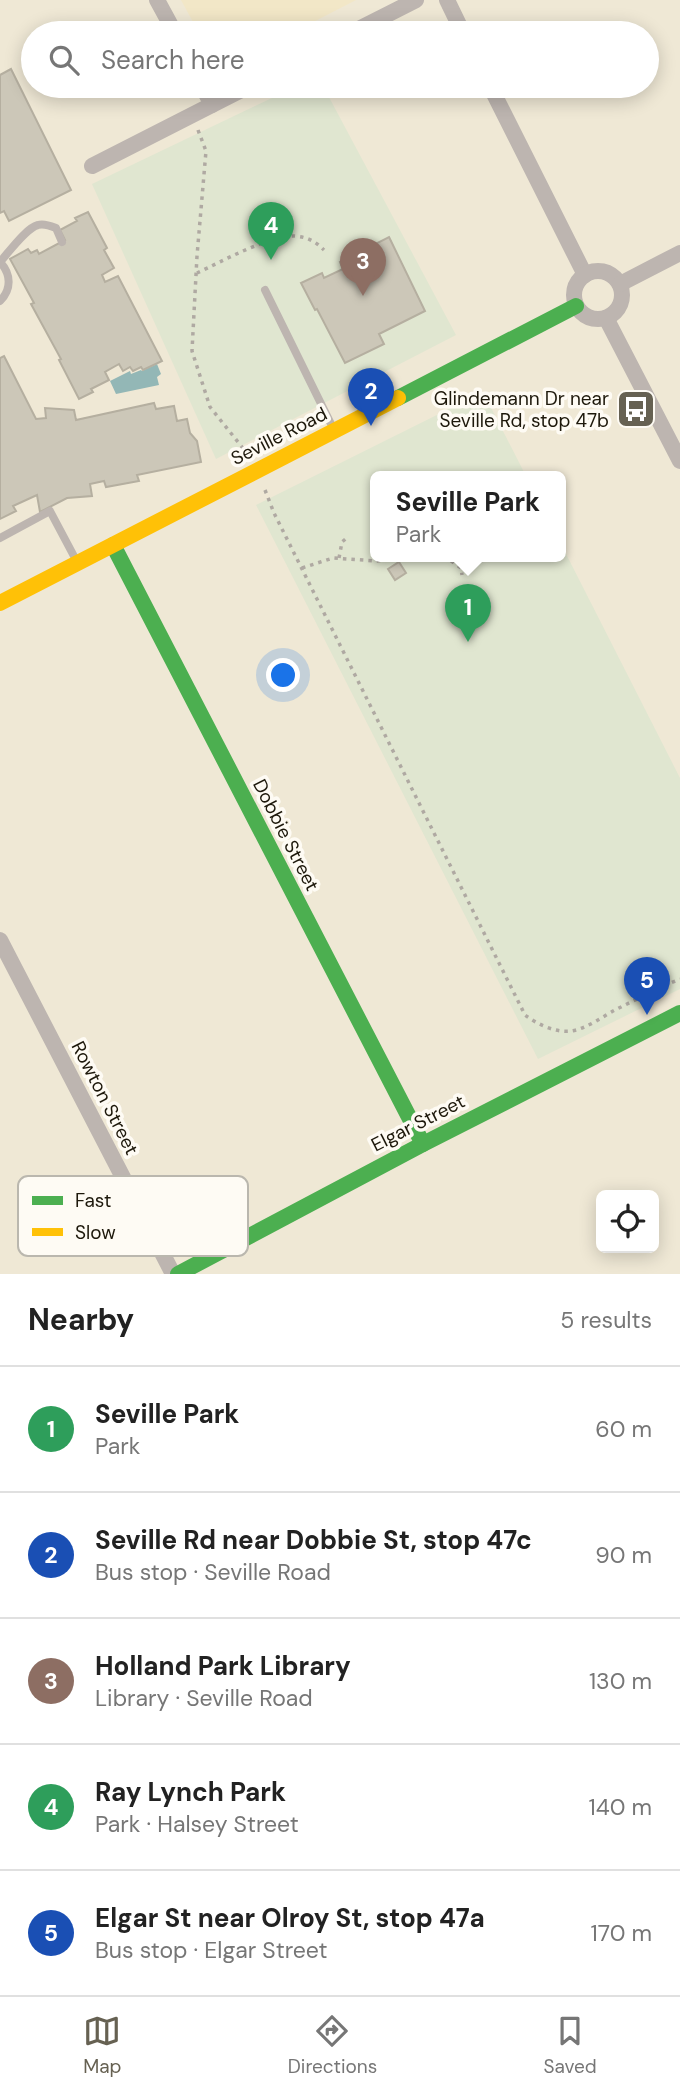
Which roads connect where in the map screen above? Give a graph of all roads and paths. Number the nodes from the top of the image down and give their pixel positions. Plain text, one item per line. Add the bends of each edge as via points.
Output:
1 (157, 0) edge
2 (416, 0) edge
3 (446, 0) edge
4 (168, 21) edge
5 (375, 21) edge
6 (457, 21) edge
7 (208, 98) edge
8 (226, 98) edge
9 (496, 98) edge
10 (212, 105) junction
11 (192, 115) junction
12 (92, 166) dead end
13 (62, 242) dead end
14 (324, 250) dead end
15 (680, 253) edge
16 (0, 262) edge
17 (197, 273) junction
18 (585, 275) junction
19 (620, 284) junction
20 (265, 290) dead end
21 (0, 301) edge
22 (576, 306) junction
23 (606, 318) junction
24 (335, 431) junction
25 (680, 461) edge
26 (258, 470) junction
27 (349, 536) dead end
28 (0, 538) edge
29 (113, 545) junction
30 (339, 558) junction
31 (370, 560) edge
32 (452, 562) edge
33 (77, 563) junction
34 (302, 568) junction
35 (462, 575) dead end
36 (0, 603) edge
37 (0, 940) edge
38 (680, 979) edge
39 (680, 1013) edge
40 (423, 1144) junction
41 (124, 1176) edge
42 (248, 1236) edge
43 (166, 1256) edge
44 (209, 1256) edge
45 (175, 1274) edge

1 - 4 street
2 - 5 street
3 - 6 street
7 - 10 street
8 - 10 street
9 - 18 street
10 - 11 street
11 - 12 street
11 - 17 path via 206,151
13 - 16 lane via 55,228 37,225
14 - 17 path via 310,239 279,238
15 - 19 street
16 - 21 lane via 9,281
17 - 26 path via 192,351 210,407
18 - 19 street via 608,273
18 - 22 street via 576,285
19 - 23 street via 621,304
20 - 24 lane
22 - 23 street via 586,317
22 - 24 street, Seville Road
23 - 25 street
24 - 26 street, Seville Road
26 - 29 street, Seville Road
26 - 34 path
27 - 30 path via 342,542
28 - 33 lane via 50,511
29 - 33 street, Seville Road
29 - 40 street, Dobbie Street
30 - 31 path
30 - 34 path
32 - 35 path
33 - 36 street, Seville Road
34 - 38 path via 525,1015 549,1028 569,1031
37 - 41 street, Rowton Street
39 - 40 street, Elgar Street
40 - 42 street, Elgar Street
43 - 45 street, Rowton Street
44 - 45 street, Elgar Street

